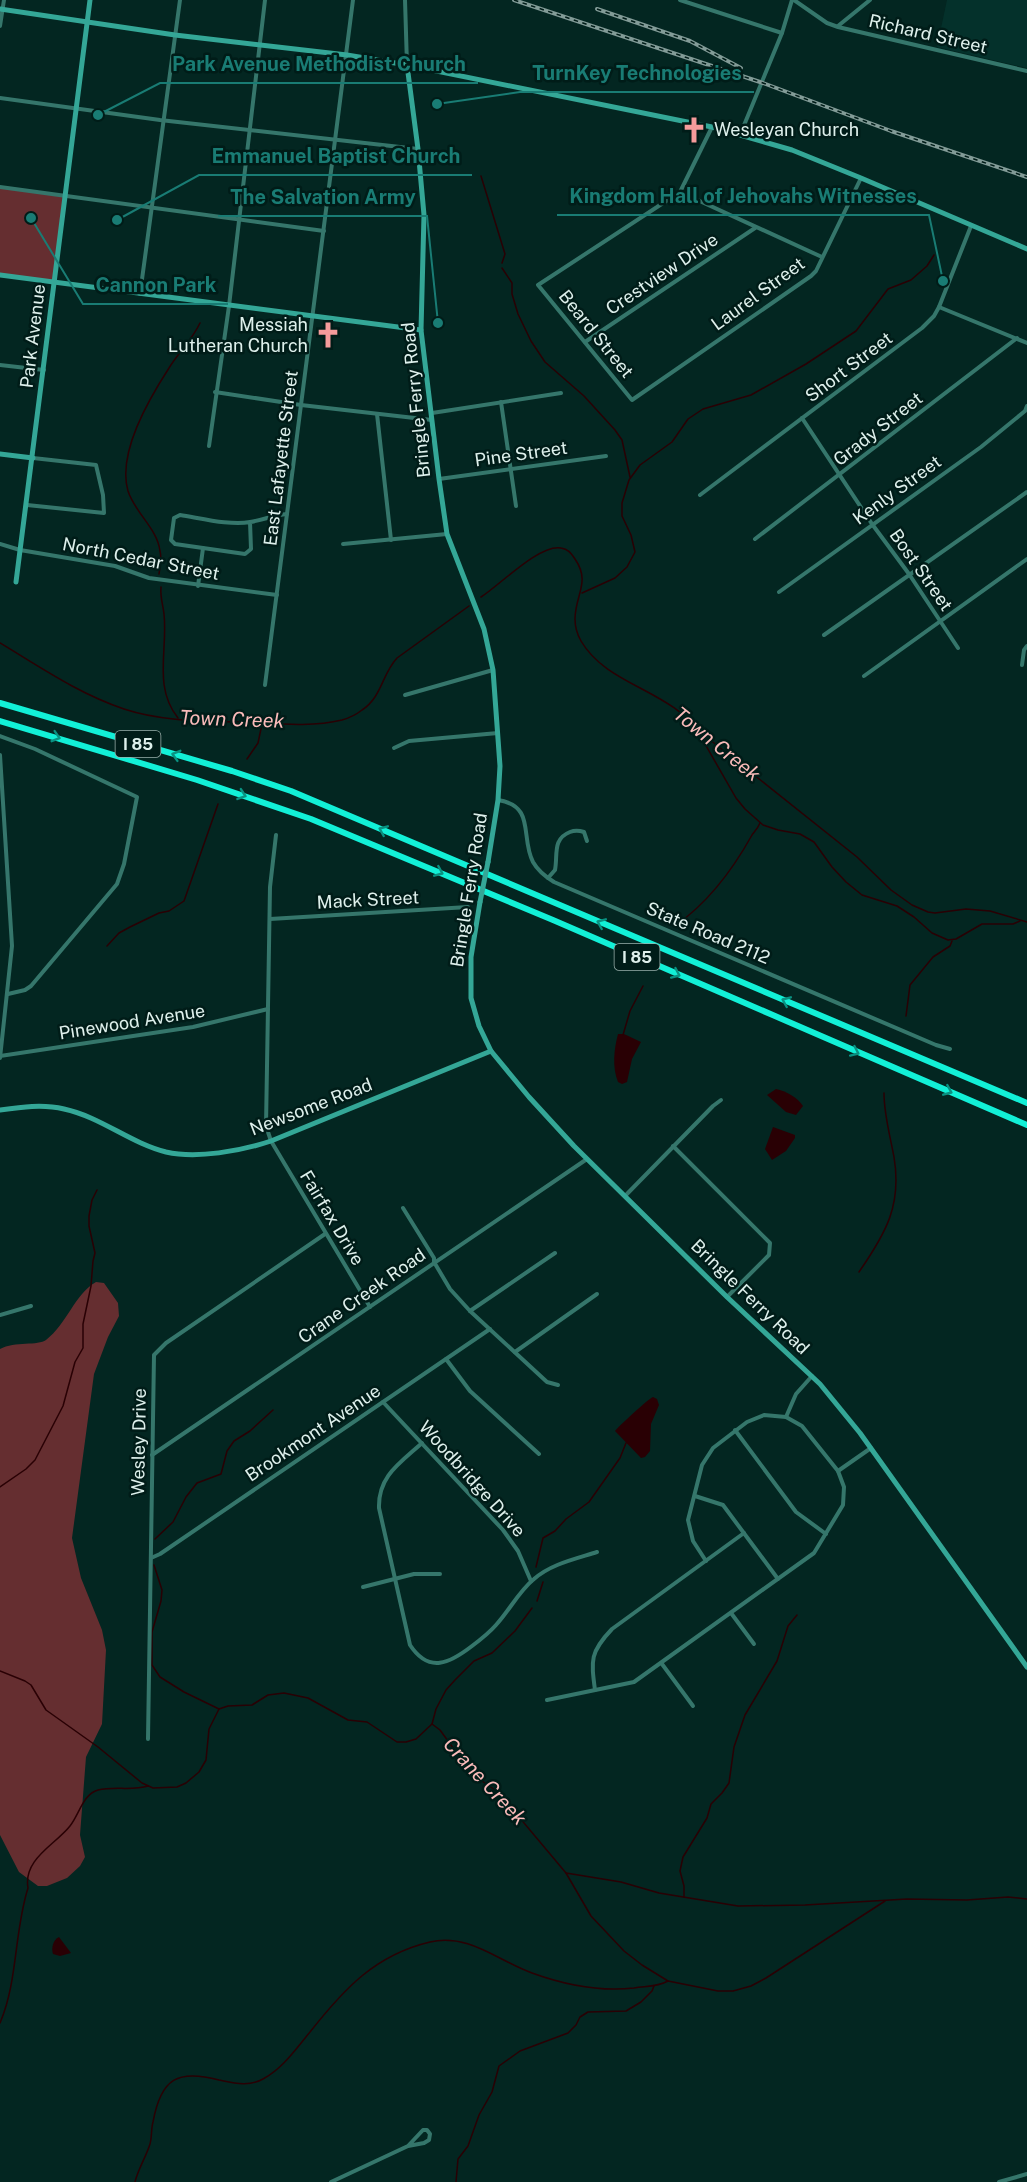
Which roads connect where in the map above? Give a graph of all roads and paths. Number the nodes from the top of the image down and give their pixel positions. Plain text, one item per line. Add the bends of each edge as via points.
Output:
1 (4, 0) edge
2 (90, 0) edge
3 (180, 0) edge
4 (265, 0) edge
5 (353, 0) edge
6 (405, 0) edge
7 (680, 0) edge
8 (793, 0) edge
9 (870, 0) edge
10 (1, 9) edge
11 (87, 21) junction
12 (0, 26) edge
13 (838, 27) junction
14 (782, 33) junction
15 (175, 35) junction
16 (260, 45) junction
17 (347, 55) junction
18 (407, 65) junction
19 (1027, 71) edge
20 (0, 98) edge
21 (77, 110) junction
22 (163, 121) junction
23 (712, 127) junction
24 (250, 130) junction
25 (740, 135) junction
26 (336, 140) junction
27 (418, 149) junction
28 (861, 178) junction
29 (0, 187) edge
30 (680, 192) junction
31 (64, 196) junction
32 (151, 208) junction
33 (238, 220) junction
34 (971, 226) junction
35 (755, 228) junction
36 (324, 231) junction
37 (1027, 249) edge
38 (822, 257) junction
39 (0, 275) edge
40 (54, 282) junction
41 (140, 294) junction
42 (228, 306) junction
43 (939, 307) junction
44 (313, 316) junction
45 (421, 330) junction
46 (1017, 338) junction
47 (585, 342) junction
48 (1027, 343) edge
49 (0, 364) edge
50 (44, 370) junction
51 (215, 392) junction
52 (561, 393) dead end
53 (632, 400) joint
54 (501, 402) junction
55 (301, 405) junction
56 (1027, 406) edge
57 (1026, 412) edge
58 (432, 413) junction
59 (377, 414) junction
60 (802, 418) junction
61 (432, 420) junction
62 (209, 446) dead end
63 (0, 454) edge
64 (606, 456) dead end
65 (33, 458) junction
66 (511, 469) junction
67 (841, 475) junction
68 (440, 479) junction
69 (1027, 492) edge
70 (700, 495) dead end
71 (27, 505) junction
72 (516, 506) dead end
73 (287, 514) junction
74 (250, 522) junction
75 (872, 524) junction
76 (447, 534) junction
77 (755, 539) dead end
78 (391, 540) junction
79 (0, 544) edge
80 (343, 544) dead end
81 (203, 548) junction
82 (20, 550) junction
83 (1027, 559) edge
84 (909, 574) junction
85 (16, 582) dead end
86 (198, 586) junction
87 (779, 592) dead end
88 (277, 595) junction
89 (940, 621) junction
90 (824, 635) dead end
91 (1027, 646) edge
92 (958, 648) dead end
93 (1022, 665) dead end
94 (493, 670) junction
95 (864, 676) dead end
96 (264, 685) dead end
97 (405, 695) dead end
98 (0, 703) edge
99 (0, 721) edge
100 (499, 733) junction
101 (0, 736) edge
102 (394, 748) dead end
103 (0, 755) edge
104 (498, 800) junction
105 (276, 835) dead end
106 (587, 841) dead end
107 (548, 878) junction
108 (468, 907) dead end
109 (270, 919) junction
110 (8, 994) junction
111 (268, 1009) junction
112 (950, 1049) dead end
113 (491, 1051) junction
114 (0, 1057) edge
115 (721, 1101) dead end
116 (1027, 1103) edge
117 (0, 1110) edge
118 (1027, 1125) edge
119 (271, 1141) junction
120 (673, 1146) junction
121 (587, 1159) junction
122 (625, 1196) junction
123 (403, 1208) dead end
124 (325, 1234) junction
125 (555, 1253) dead end
126 (434, 1262) junction
127 (597, 1294) dead end
128 (727, 1297) junction
129 (32, 1306) dead end
130 (370, 1307) junction
131 (470, 1311) junction
132 (0, 1315) edge
133 (490, 1329) junction
134 (515, 1352) junction
135 (446, 1359) junction
136 (812, 1376) junction
137 (558, 1385) dead end
138 (383, 1402) junction
139 (786, 1417) junction
140 (735, 1430) junction
141 (422, 1443) junction
142 (871, 1448) junction
143 (538, 1454) dead end
144 (152, 1455) junction
145 (838, 1471) junction
146 (694, 1496) junction
147 (744, 1533) junction
148 (826, 1534) junction
149 (597, 1552) dead end
150 (151, 1558) junction
151 (706, 1561) junction
152 (440, 1574) dead end
153 (395, 1578) junction
154 (778, 1579) junction
155 (531, 1581) junction
156 (363, 1587) dead end
157 (731, 1613) junction
158 (754, 1644) dead end
159 (662, 1664) junction
160 (1027, 1668) edge
161 (595, 1690) junction
162 (547, 1700) dead end
163 (693, 1706) dead end
164 (148, 1739) dead end
165 (408, 2146) junction
166 (1027, 2174) edge
167 (331, 2182) edge
168 (999, 2182) edge

1 - 10 street
2 - 11 street, Park Avenue
3 - 15 street
4 - 16 street
5 - 17 street, East Lafayette Street
6 - 18 street
7 - 14 street
8 - 13 street, Richard Street
8 - 14 street
9 - 13 street
10 - 11 street
10 - 12 street
11 - 15 street
11 - 21 street, Park Avenue
13 - 19 street, Richard Street
14 - 25 street
15 - 16 street
15 - 22 street
16 - 17 street
16 - 24 street
17 - 18 street
17 - 26 street, East Lafayette Street
18 - 23 street
18 - 27 street, Bringle Ferry Road
20 - 21 street
21 - 22 street
21 - 31 street, Park Avenue
22 - 24 street
22 - 32 street
23 - 25 street
23 - 30 street
24 - 26 street
24 - 33 street
25 - 28 street via 792,150
26 - 27 street
26 - 36 street, East Lafayette Street
27 - 45 street, Bringle Ferry Road via 424,215
28 - 34 street
28 - 38 street, Laurel Street
29 - 31 street
30 - 35 street
30 - 47 street, Beard Street via 538,285
31 - 32 street
31 - 40 street, Park Avenue
32 - 33 street
32 - 41 street
33 - 36 street
33 - 42 street
34 - 37 street
34 - 43 street, Short Street
35 - 38 street
35 - 47 street, Crestview Drive
36 - 44 street, East Lafayette Street
38 - 53 street, Laurel Street via 811,276
39 - 40 street
40 - 41 street
40 - 50 street, Park Avenue
41 - 42 street
42 - 44 street
42 - 51 street
43 - 46 street
43 - 60 street, Short Street via 922,328
44 - 45 street
44 - 55 street, East Lafayette Street
45 - 58 street, Bringle Ferry Road
46 - 48 street
46 - 67 street, Grady Street
47 - 53 street, Beard Street
49 - 50 street
50 - 65 street, Park Avenue
51 - 55 street
51 - 62 street
52 - 54 street
54 - 58 street
54 - 66 street
55 - 59 street
55 - 73 street, East Lafayette Street
56 - 57 street, Kenly Street
57 - 75 street, Kenly Street
58 - 61 street, Bringle Ferry Road
59 - 61 street
59 - 78 street
60 - 67 street, Bost Street
60 - 70 street, Short Street
61 - 68 street, Bringle Ferry Road
63 - 65 street
64 - 66 street, Pine Street
65 - 71 street, Park Avenue
65 - 71 street via 96,465 104,513
66 - 68 street, Pine Street
66 - 72 street
67 - 75 street, Bost Street
67 - 77 street, Grady Street
68 - 76 street, Bringle Ferry Road
69 - 84 street
71 - 82 street, Park Avenue
73 - 74 street
73 - 88 street, East Lafayette Street
74 - 81 street via 251,549 245,554
74 - 81 street via 180,515 174,518 171,540
75 - 84 street, Bost Street
75 - 87 street, Kenly Street
76 - 78 street
76 - 94 street, Bringle Ferry Road via 484,629
78 - 80 street
79 - 82 street, North Cedar Street
81 - 86 street
82 - 85 street, Park Avenue
82 - 86 street, North Cedar Street via 115,566 149,578
83 - 89 street
84 - 89 street, Bost Street
84 - 90 street
86 - 88 street, North Cedar Street
88 - 96 street, East Lafayette Street
89 - 92 street, Bost Street
89 - 95 street
91 - 93 street
94 - 97 street
94 - 100 street, Bringle Ferry Road
116 -> 98 highway, I 85 via 291,791
99 -> 118 highway, I 85 via 311,819
100 - 102 street via 409,741
100 - 104 street, Bringle Ferry Road
101 - 110 street via 137,797 117,884 31,986
103 - 110 street via 12,946
104 - 107 street via 512,802 520,810 532,861
104 - 113 street, Bringle Ferry Road, bridge via 471,957 471,999
105 - 109 street
106 - 107 street via 579,830 563,836 556,846 555,870
107 - 112 street, State Road 2112
108 - 109 street, Mack Street
109 - 111 street
110 - 114 street
111 - 114 street, Pinewood Avenue via 193,1027
111 - 119 street via 265,1116
113 - 119 street, Newsome Road
113 - 121 street, Bringle Ferry Road
115 - 120 street
117 - 119 street, Newsome Road via 64,1109 156,1149 177,1154 237,1150
119 - 124 street, Fairfax Drive
120 - 122 street
120 - 128 street via 767,1238 771,1247 769,1255
121 - 122 street, Bringle Ferry Road
121 - 126 street, Crane Creek Road
122 - 128 street, Bringle Ferry Road
123 - 126 street
124 - 130 street, Fairfax Drive
124 - 144 street, Wesley Drive via 157,1350
125 - 131 street
126 - 130 street, Crane Creek Road
126 - 131 street via 450,1289
127 - 134 street
128 - 136 street, Bringle Ferry Road
129 - 132 street
130 - 144 street, Crane Creek Road
131 - 133 street
133 - 134 street
133 - 135 street, Brookmont Avenue
134 - 137 street via 547,1382
135 - 138 street, Brookmont Avenue
135 - 143 street via 470,1391
136 - 139 street via 796,1394
136 - 142 street, Bringle Ferry Road
138 - 141 street, Woodbridge Drive
138 - 150 street, Brookmont Avenue
139 - 140 street via 764,1415
139 - 145 street via 802,1426
140 - 146 street via 713,1448 702,1465
140 - 148 street via 796,1512
141 - 153 street via 389,1474 379,1495
141 - 155 street, Woodbridge Drive via 503,1530 518,1551
142 - 145 street
142 - 160 street, Bringle Ferry Road
144 - 150 street, Wesley Drive
145 - 148 street via 844,1487 843,1505
146 - 147 street via 723,1505
146 - 151 street via 688,1520 693,1541
147 - 151 street
147 - 154 street
148 - 154 street via 814,1553
149 - 155 street via 552,1567
150 - 164 street, Wesley Drive
151 - 161 street via 598,1643 592,1665
152 - 153 street
153 - 155 street via 417,1656 445,1663 495,1626
153 - 156 street
154 - 157 street
157 - 158 street
157 - 159 street
159 - 161 street via 634,1682
159 - 163 street
161 - 162 street
165 - 165 street via 423,2130 429,2134 424,2143
165 - 167 street
166 - 168 street

